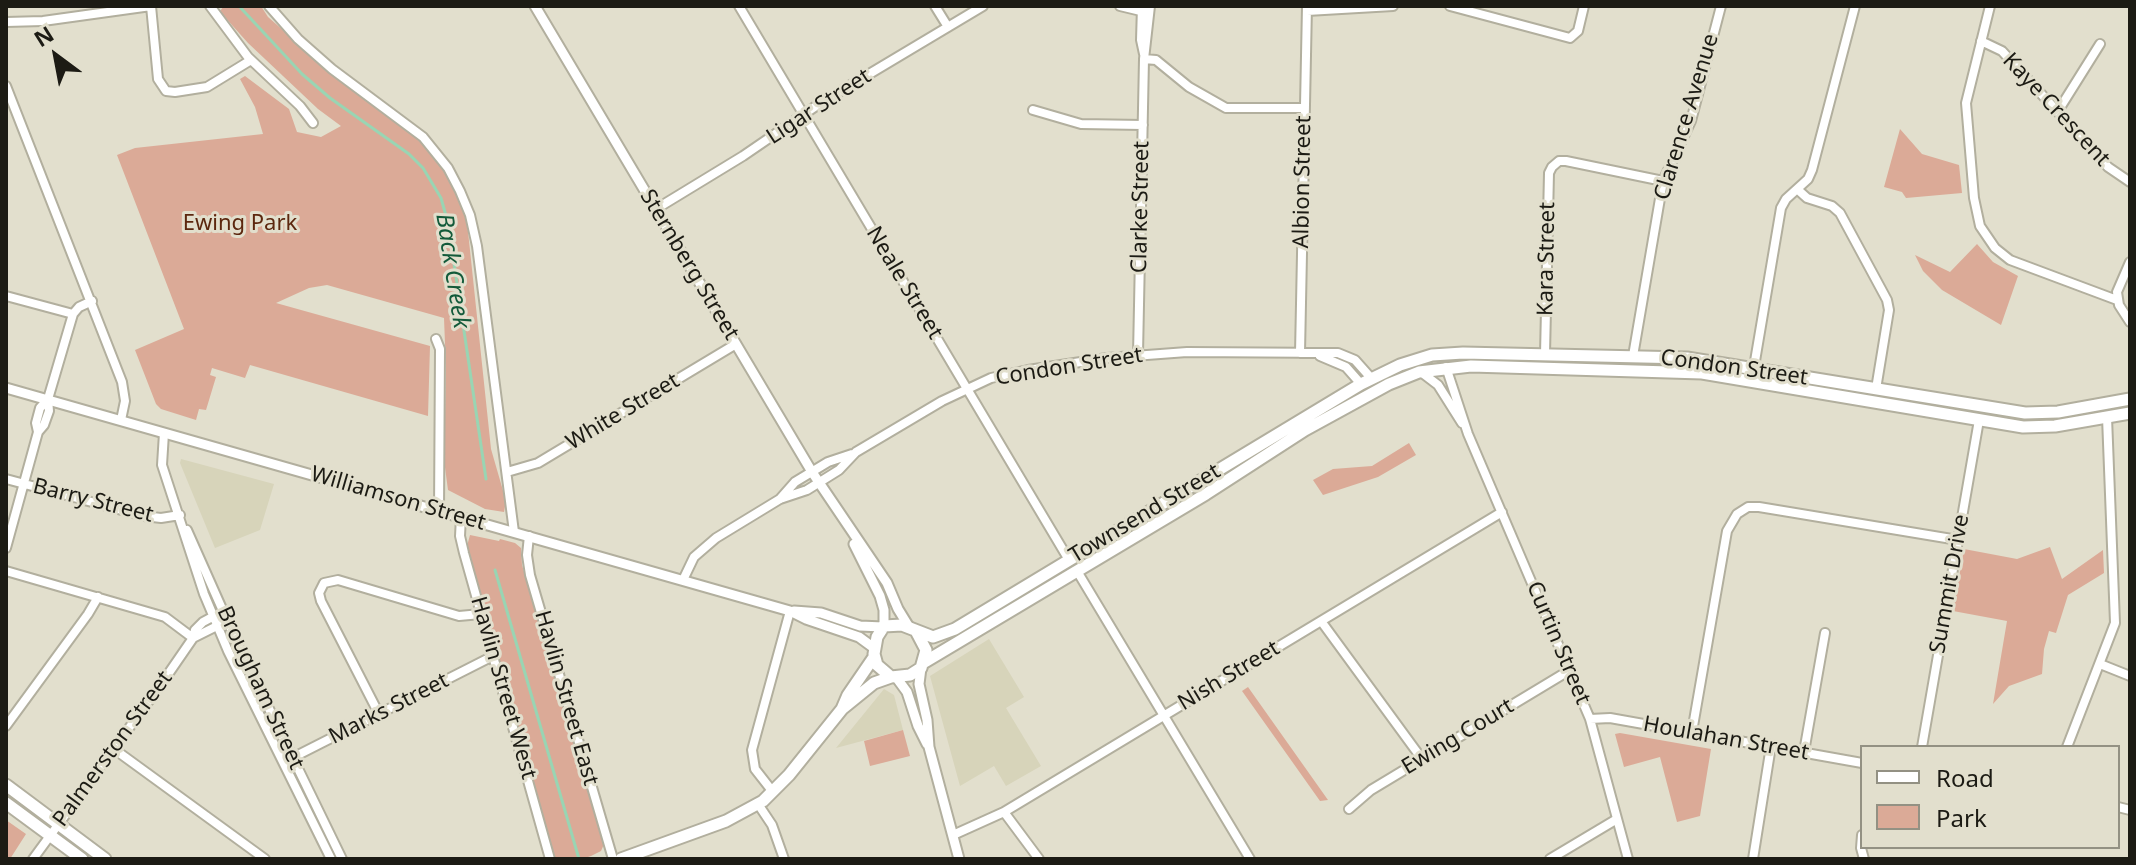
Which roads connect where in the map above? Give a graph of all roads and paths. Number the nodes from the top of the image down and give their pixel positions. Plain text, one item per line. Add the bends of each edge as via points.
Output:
1 (151, 6) edge
2 (210, 6) edge
3 (269, 6) edge
4 (535, 6) edge
5 (739, 6) edge
6 (935, 6) edge
7 (983, 6) edge
8 (1120, 6) edge
9 (1393, 6) edge
10 (1450, 6) edge
11 (1584, 6) edge
12 (1721, 6) edge
13 (1855, 6) edge
14 (1990, 6) edge
15 (1147, 8) edge
16 (1307, 8) edge
17 (6, 22) edge
18 (948, 27) junction
19 (1981, 41) junction
20 (2100, 44) dead end
21 (1144, 59) junction
22 (251, 60) junction
23 (6, 86) edge
24 (1305, 108) junction
25 (1033, 110) dead end
26 (2058, 111) junction
27 (803, 114) junction
28 (313, 123) dead end
29 (1143, 125) junction
30 (1545, 157) dead end
31 (1553, 165) junction
32 (1663, 181) junction
33 (2130, 182) edge
34 (1797, 189) junction
35 (656, 209) junction
36 (2130, 262) edge
37 (6, 296) edge
38 (2117, 300) junction
39 (92, 301) junction
40 (73, 314) junction
41 (2130, 322) edge
42 (436, 339) dead end
43 (736, 344) junction
44 (1300, 353) junction
45 (1138, 354) junction
46 (1545, 354) junction
47 (1633, 356) junction
48 (1446, 367) junction
49 (1754, 367) junction
50 (1633, 370) junction
51 (1419, 372) junction
52 (1366, 381) junction
53 (1752, 381) junction
54 (6, 388) edge
55 (966, 388) junction
56 (1876, 389) junction
57 (1373, 392) joint
58 (48, 399) junction
59 (2130, 399) edge
60 (2130, 413) edge
61 (2107, 417) junction
62 (121, 420) junction
63 (1979, 420) junction
64 (164, 433) junction
65 (1468, 434) junction
66 (856, 452) junction
67 (507, 472) junction
68 (812, 472) junction
69 (6, 479) edge
70 (818, 483) junction
71 (24, 484) junction
72 (780, 499) junction
73 (439, 511) junction
74 (1502, 512) junction
75 (180, 515) junction
76 (461, 517) junction
77 (844, 523) junction
78 (514, 532) junction
79 (529, 536) junction
80 (1958, 540) junction
81 (6, 548) edge
82 (1069, 560) junction
83 (6, 571) edge
84 (1077, 571) junction
85 (683, 580) junction
86 (98, 597) junction
87 (223, 611) junction
88 (790, 611) junction
89 (481, 614) junction
90 (213, 616) junction
91 (228, 621) junction
92 (1321, 621) junction
93 (217, 626) junction
94 (884, 627) junction
95 (912, 629) junction
96 (1825, 633) dead end
97 (193, 638) junction
98 (874, 653) junction
99 (493, 656) junction
100 (2100, 664) junction
101 (922, 665) junction
102 (1570, 670) junction
103 (2130, 676) edge
104 (894, 677) junction
105 (842, 709) junction
106 (379, 714) junction
107 (1164, 715) junction
108 (1590, 719) junction
109 (6, 726) edge
110 (1692, 732) junction
111 (1922, 745) edge
112 (2068, 745) edge
113 (1771, 746) junction
114 (929, 747) junction
115 (114, 749) junction
116 (1804, 752) junction
117 (1422, 759) junction
118 (288, 760) junction
119 (1860, 763) edge
120 (6, 785) edge
121 (773, 792) junction
122 (6, 803) edge
123 (758, 804) junction
124 (1349, 809) dead end
125 (1004, 812) junction
126 (1617, 819) junction
127 (59, 825) junction
128 (953, 835) junction
129 (51, 836) junction
130 (33, 859) edge
131 (82, 859) edge
132 (105, 859) edge
133 (265, 859) edge
134 (331, 859) edge
135 (342, 859) edge
136 (550, 859) edge
137 (613, 859) edge
138 (621, 859) edge
139 (784, 859) edge
140 (959, 859) edge
141 (1039, 859) edge
142 (1250, 859) edge
143 (1550, 859) edge
144 (1628, 859) edge
145 (1753, 859) edge

1 - 17 street
1 - 22 street via 158,79 166,91 207,87
2 - 22 street
3 - 67 street via 332,69 423,137 455,180 477,246
4 - 35 street, Sternberg Street
5 - 27 street, Neale Street
6 - 18 street
7 - 18 street, Ligar Street
8 - 15 street
9 - 16 street
10 - 11 street via 1576,41
12 - 32 street, Clarence Avenue via 1691,121
13 - 34 street via 1812,170
14 - 19 street
15 - 21 street, Clarke Street via 1141,40
16 - 24 street, Albion Street
18 - 27 street, Ligar Street
19 - 26 street, Kaye Crescent via 2002,51
19 - 38 street via 1966,103 1980,226 2010,260
20 - 26 street
21 - 24 street via 1156,60 1183,84 1226,108
21 - 29 street, Clarke Street
22 - 28 street
23 - 39 street
24 - 44 street, Albion Street
25 - 29 street via 1081,124
26 - 33 street, Kaye Crescent via 2108,167
27 - 35 street, Ligar Street
27 - 55 street, Neale Street
29 - 45 street, Clarke Street
30 - 31 street
31 - 32 street via 1566,161
31 - 46 street, Kara Street
32 - 47 street, Clarence Avenue
34 - 49 street via 1781,208
34 - 56 street via 1840,213 1887,300
35 - 43 street, Sternberg Street
36 - 38 street
37 - 40 street
38 - 41 street
39 - 40 street
39 - 62 street via 123,386
40 - 58 street
42 - 73 street
43 - 67 street, White Street via 538,463
43 - 68 street, Sternberg Street
44 - 45 street, Condon Street
44 - 52 street, Condon Street via 1345,355 1356,362
45 - 55 street, Condon Street via 1012,373
46 - 47 main road, Condon Street
46 - 52 main road, Condon Street via 1439,354
47 - 49 main road, Condon Street
47 - 50 main road, Clarence Avenue
48 - 50 main road, Condon Street
48 - 51 main road, Condon Street
48 - 52 main road via 1429,362
48 - 65 street, Curtin Street
49 - 53 main road
49 - 56 main road, Condon Street
50 - 53 main road, Condon Street
51 - 57 main road, Condon Street
51 - 65 street, Curtin Street via 1438,385
52 - 82 main road, Townsend Street
53 - 63 main road, Condon Street
54 - 58 street, Williamson Street
55 - 66 street, Condon Street
55 - 82 street, Neale Street
56 - 59 main road, Condon Street via 2025,413
57 - 84 main road, Townsend Street
58 - 62 street, Williamson Street
58 - 71 street via 40,408
60 - 61 main road, Condon Street
61 - 63 main road, Condon Street via 2040,427
61 - 100 street via 2116,617
62 - 64 street, Williamson Street
63 - 80 street, Summit Drive
64 - 73 street, Williamson Street
64 - 75 street, Brougham Street via 162,465
65 - 74 street, Curtin Street
66 - 68 street, Condon Street
66 - 70 street, Condon Street
67 - 78 street
68 - 70 street, Sternberg Street
68 - 72 street, Condon Street
69 - 71 street, Barry Street
70 - 72 street, Condon Street
70 - 77 street, Sternberg Street
71 - 75 street, Barry Street via 144,516
71 - 81 street
72 - 85 street, Condon Street via 705,546
73 - 76 street, Williamson Street
74 - 92 street, Nish Street
74 - 102 street, Curtin Street
75 - 87 street, Brougham Street
75 - 90 street, Brougham Street
76 - 78 street, Williamson Street
76 - 89 street, Havlin Street West via 460,536
77 - 94 street, Sternberg Street via 880,596
77 - 95 street, Sternberg Street
78 - 79 street, Williamson Street
79 - 85 street, Williamson Street
79 - 137 street, Havlin Street East via 530,575
80 - 110 street via 1759,507 1737,514 1727,531
80 - 111 street, Summit Drive
82 - 95 main road, Townsend Street via 947,633 933,637
83 - 86 street
84 - 101 main road, Townsend Street
84 - 107 street
85 - 88 street, Williamson Street
86 - 97 street via 165,617
86 - 109 street
87 - 90 street, Palmerston Street
87 - 91 street, Brougham Street
88 - 94 street, Williamson Street
88 - 98 street, Williamson Street via 859,637
88 - 121 street via 752,750 755,769
89 - 99 street, Havlin Street West
89 - 106 street via 459,616 338,580 321,586 323,606
90 - 93 street, Brougham Street
90 - 97 street, Palmerston Street
91 - 93 street, Palmerston Street
91 - 118 street, Brougham Street
92 - 107 street, Nish Street
92 - 117 street
93 - 97 street, Palmerston Street
93 - 118 street, Brougham Street
94 - 95 main road
94 - 98 main road
95 - 101 main road via 925,646
96 - 116 street
97 - 115 street, Palmerston Street
98 - 104 main road via 880,668
98 - 105 main road
99 - 106 street, Marks Street
99 - 136 street, Havlin Street West
100 - 103 street
100 - 112 street
101 - 104 main road via 910,675
101 - 114 street via 919,684
102 - 108 street, Curtin Street
102 - 117 street, Ewing Court
104 - 105 main road via 874,683
104 - 114 street via 907,692
105 - 121 main road
106 - 118 street, Marks Street
107 - 125 street, Nish Street
107 - 142 street
108 - 110 street, Houlahan Street
108 - 126 street, Curtin Street
110 - 113 street, Houlahan Street
113 - 116 street, Houlahan Street
113 - 145 street
114 - 128 street
115 - 127 street, Palmerston Street
115 - 133 street
116 - 119 street, Houlahan Street
117 - 124 street, Ewing Court
118 - 134 street, Brougham Street
118 - 135 street, Brougham Street
120 - 127 main road
121 - 123 main road
122 - 129 main road
123 - 138 main road
123 - 139 street
125 - 128 street, Nish Street
125 - 141 street
126 - 143 street
126 - 144 street, Curtin Street
127 - 129 street, Palmerston Street
127 - 132 main road
128 - 140 street
129 - 130 street, Palmerston Street
129 - 131 main road

